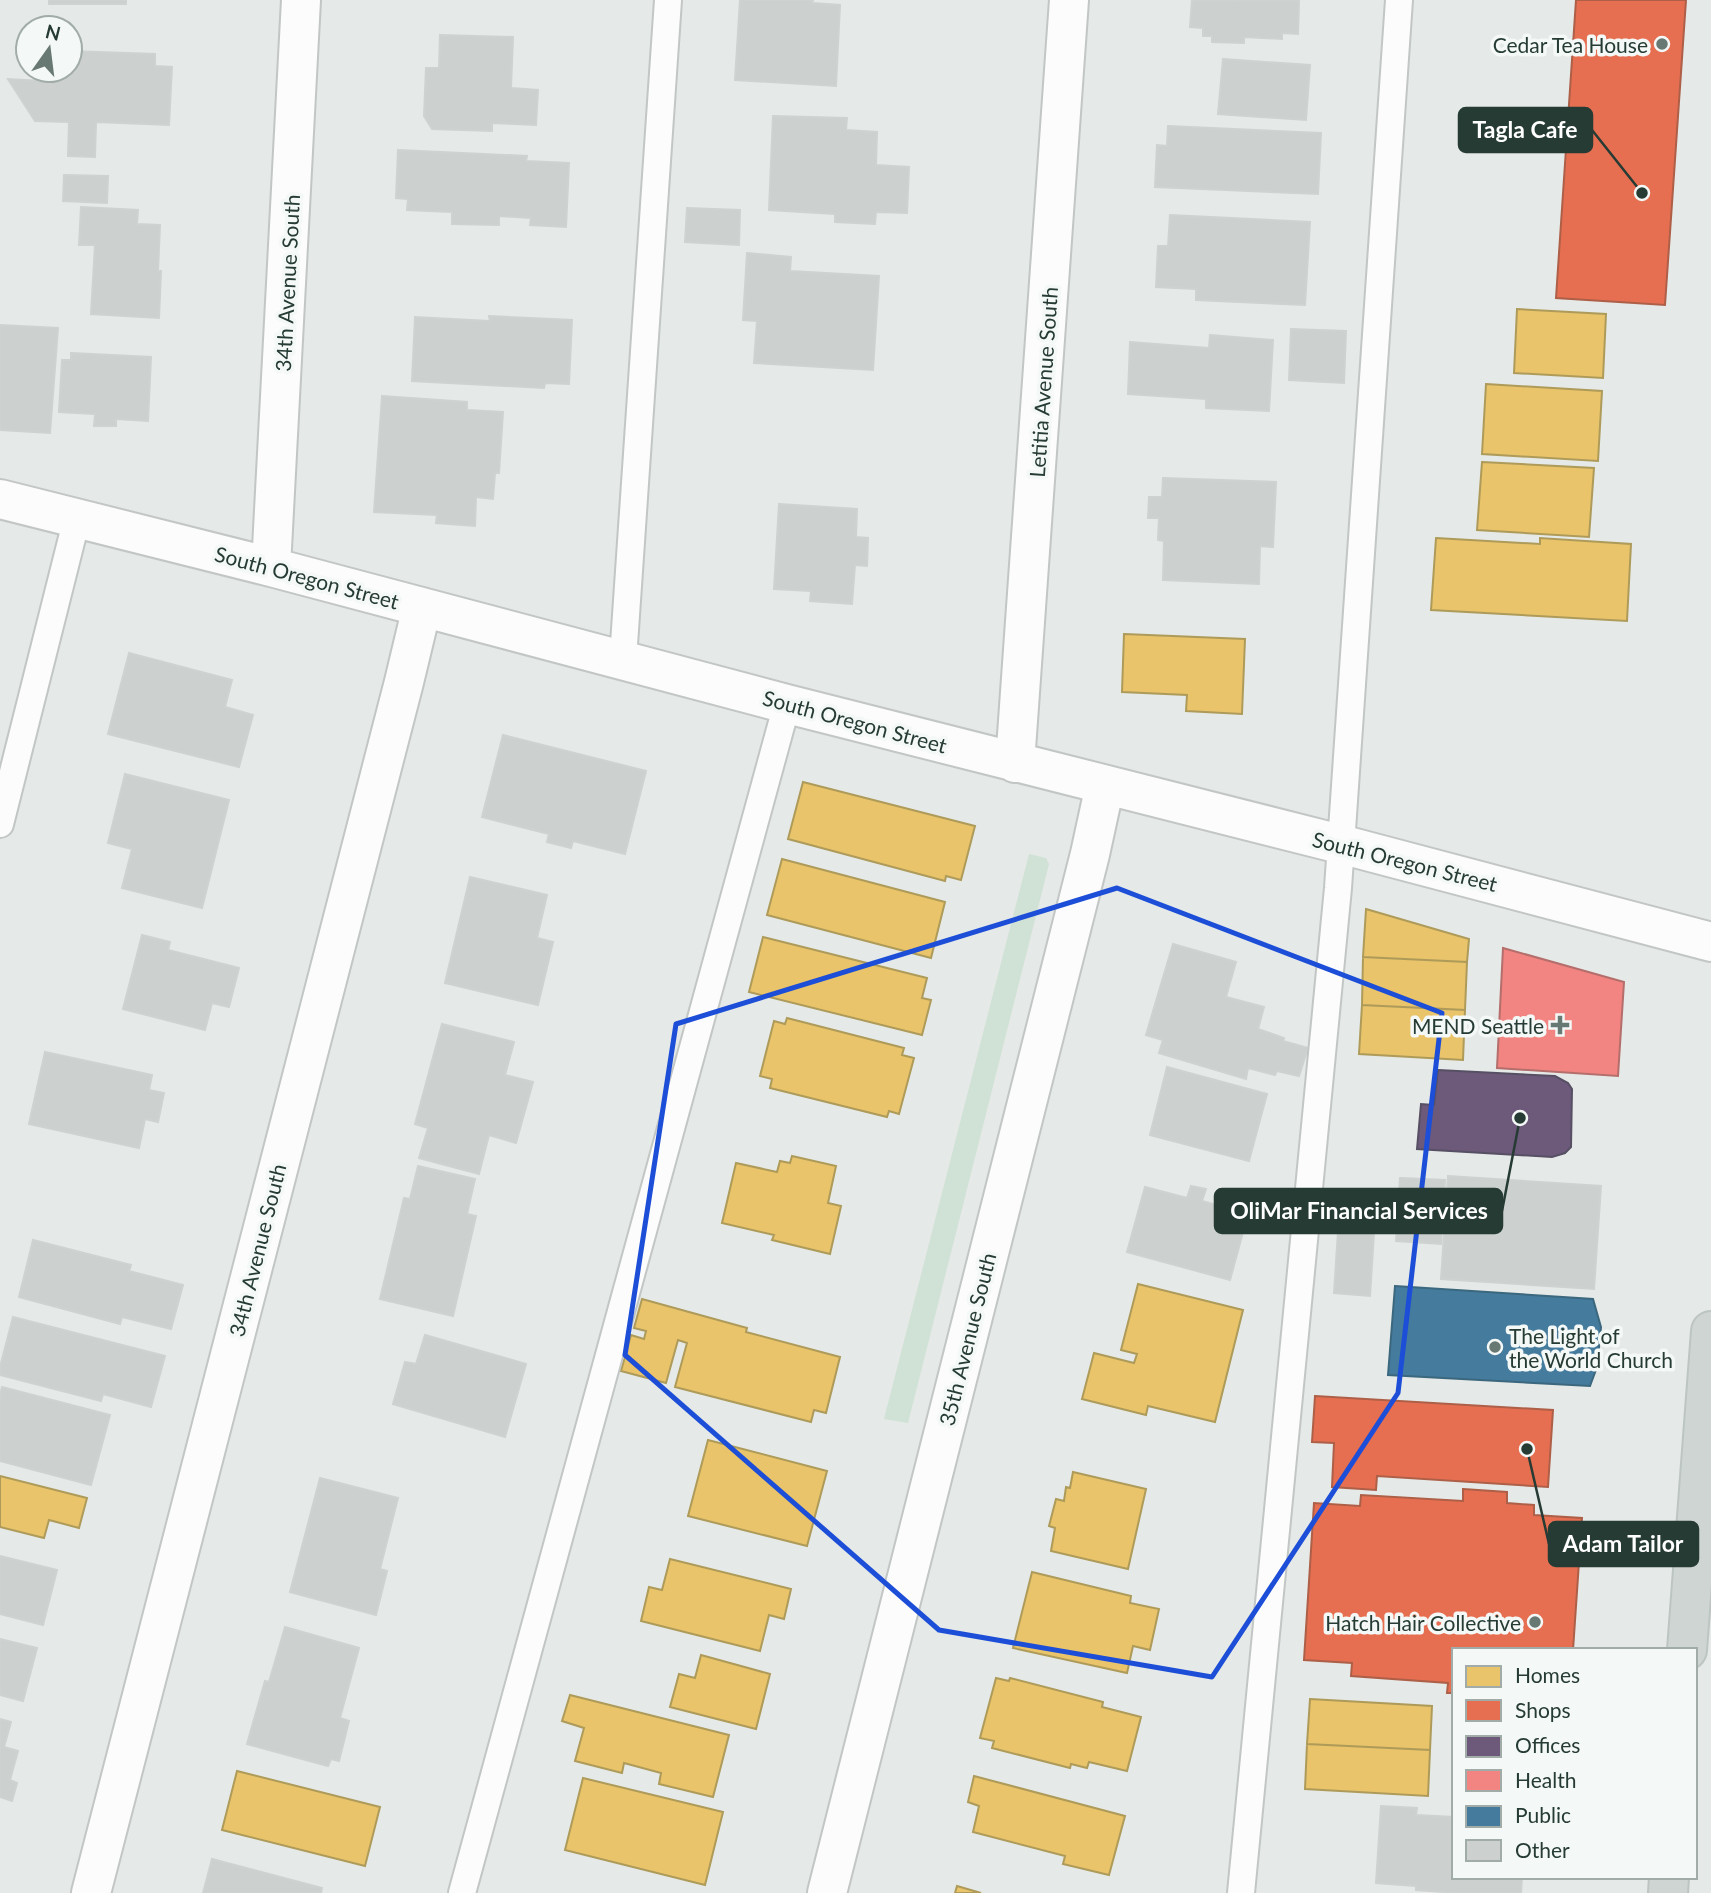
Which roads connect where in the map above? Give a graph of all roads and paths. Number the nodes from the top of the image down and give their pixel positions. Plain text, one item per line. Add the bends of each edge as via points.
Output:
1 (301, 0) edge
2 (668, 0) edge
3 (1069, 0) edge
4 (1399, 0) edge
5 (0, 499) edge
6 (78, 518) junction
7 (271, 567) junction
8 (422, 607) junction
9 (623, 659) junction
10 (787, 704) junction
11 (1015, 763) junction
12 (1105, 785) junction
13 (0, 824) edge
14 (1340, 844) junction
15 (1711, 942) edge
16 (1711, 1331) edge
17 (1687, 1648) edge
18 (92, 1893) edge
19 (462, 1893) edge
20 (827, 1893) edge
21 (1241, 1893) edge

1 - 7 street, 34th Avenue South
2 - 9 lane
3 - 11 street, Letitia Avenue South
4 - 14 lane
5 - 6 street, South Oregon Street
6 - 7 street, South Oregon Street
6 - 13 lane
7 - 8 street, South Oregon Street
8 - 9 street, South Oregon Street
8 - 18 street, 34th Avenue South
9 - 10 street, South Oregon Street
10 - 11 street, South Oregon Street
10 - 19 lane
11 - 12 street, South Oregon Street
12 - 14 street, South Oregon Street
12 - 20 street, 35th Avenue South
14 - 15 street, South Oregon Street
14 - 21 lane
16 - 17 main road

